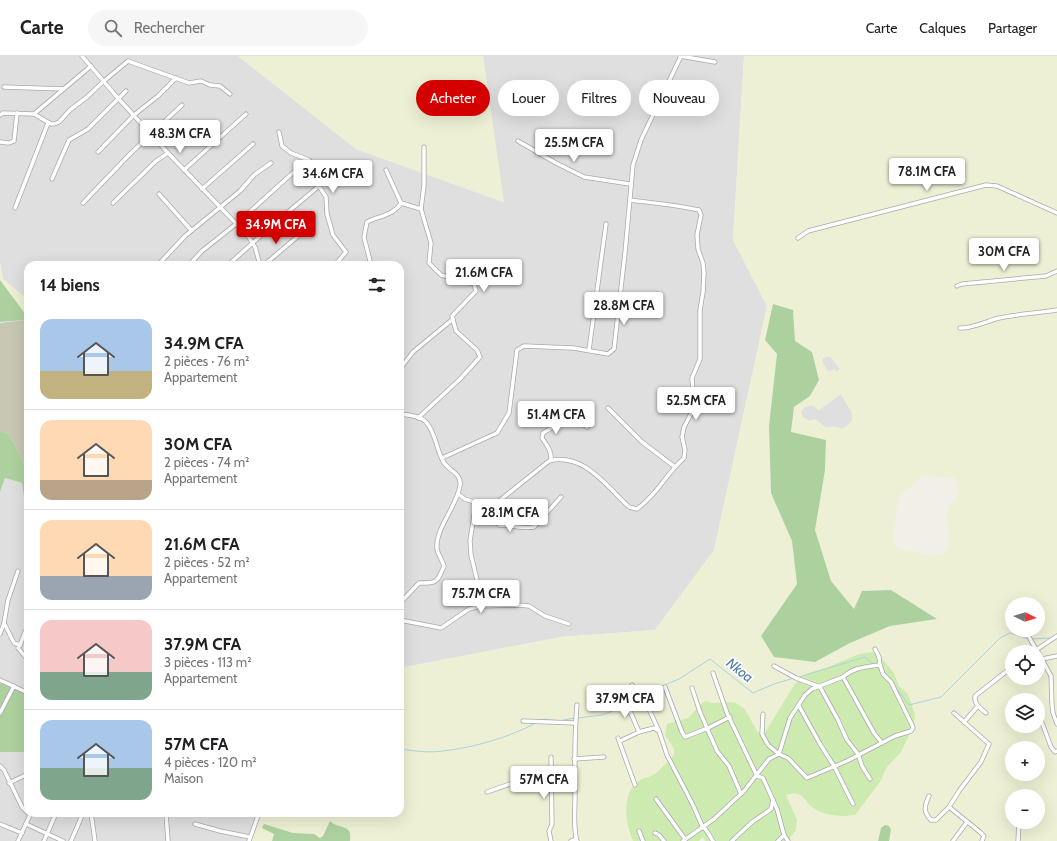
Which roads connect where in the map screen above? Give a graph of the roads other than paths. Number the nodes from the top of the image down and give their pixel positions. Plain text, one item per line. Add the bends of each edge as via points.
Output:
1 (82, 56) edge
2 (681, 56) edge
3 (715, 62) dead end
4 (91, 66) junction
5 (176, 78) junction
6 (104, 81) junction
7 (4, 87) dead end
8 (64, 89) junction
9 (126, 91) dead end
10 (230, 94) dead end
11 (119, 99) junction
12 (182, 105) dead end
13 (17, 113) junction
14 (34, 114) junction
15 (246, 114) dead end
16 (0, 115) edge
17 (134, 115) junction
18 (48, 123) junction
19 (279, 132) dead end
20 (151, 134) junction
21 (518, 141) dead end
22 (0, 142) edge
23 (253, 144) dead end
24 (424, 147) dead end
25 (98, 152) dead end
26 (168, 153) junction
27 (306, 161) dead end
28 (271, 163) dead end
29 (184, 170) junction
30 (386, 170) dead end
31 (52, 179) dead end
32 (630, 184) junction
33 (319, 186) junction
34 (202, 189) junction
35 (159, 194) dead end
36 (630, 200) junction
37 (83, 203) dead end
38 (113, 203) dead end
39 (401, 203) junction
40 (15, 208) dead end
41 (220, 208) junction
42 (421, 209) junction
43 (1057, 213) edge
44 (236, 224) junction
45 (606, 224) dead end
46 (191, 230) junction
47 (297, 237) dead end
48 (798, 238) dead end
49 (252, 243) junction
50 (162, 261) edge
51 (193, 261) edge
52 (232, 261) edge
53 (259, 261) edge
54 (269, 261) edge
55 (338, 261) edge
56 (371, 261) edge
57 (1057, 271) edge
58 (957, 286) dead end
59 (1057, 310) edge
60 (453, 319) junction
61 (960, 328) dead end
62 (589, 350) junction
63 (404, 363) edge
64 (608, 408) dead end
65 (404, 415) edge
66 (418, 418) junction
67 (587, 427) dead end
68 (442, 458) junction
69 (552, 460) junction
70 (675, 467) junction
71 (458, 494) junction
72 (561, 497) dead end
73 (476, 503) junction
74 (489, 509) junction
75 (18, 571) dead end
76 (404, 599) edge
77 (481, 606) junction
78 (404, 621) edge
79 (4, 623) junction
80 (569, 624) dead end
81 (0, 634) edge
82 (24, 635) edge
83 (1057, 636) edge
84 (20, 645) junction
85 (1045, 645) edge
86 (875, 649) dead end
87 (24, 655) edge
88 (1057, 656) edge
89 (1045, 658) edge
90 (880, 665) junction
91 (1045, 665) edge
92 (774, 666) dead end
93 (1005, 672) edge
94 (713, 673) dead end
95 (843, 676) junction
96 (0, 680) edge
97 (632, 685) dead end
98 (14, 686) junction
99 (665, 687) dead end
100 (820, 687) junction
101 (692, 688) dead end
102 (24, 691) edge
103 (625, 699) dead end
104 (577, 705) dead end
105 (799, 706) junction
106 (978, 706) junction
107 (954, 713) dead end
108 (986, 713) dead end
109 (0, 714) edge
110 (763, 714) dead end
111 (730, 717) junction
112 (523, 721) dead end
113 (964, 722) junction
114 (575, 723) junction
115 (1057, 724) edge
116 (708, 728) junction
117 (659, 730) junction
118 (1045, 731) edge
119 (639, 732) junction
120 (882, 743) junction
121 (1057, 751) edge
122 (779, 754) junction
123 (858, 754) junction
124 (551, 757) dead end
125 (604, 757) dead end
126 (574, 759) junction
127 (0, 766) edge
128 (834, 766) junction
129 (24, 776) edge
130 (757, 776) junction
131 (870, 779) dead end
132 (9, 783) junction
133 (552, 784) junction
134 (575, 784) junction
135 (635, 786) dead end
136 (487, 792) dead end
137 (741, 794) junction
138 (929, 796) dead end
139 (656, 799) dead end
140 (773, 800) junction
141 (853, 804) dead end
142 (949, 808) junction
143 (24, 809) edge
144 (29, 817) edge
145 (54, 817) edge
146 (92, 817) edge
147 (166, 817) edge
148 (258, 817) edge
149 (80, 818) dead end
150 (967, 822) junction
151 (0, 824) edge
152 (26, 824) junction
153 (195, 824) dead end
154 (703, 828) junction
155 (1019, 829) edge
156 (639, 831) dead end
157 (655, 832) dead end
158 (22, 833) junction
159 (47, 833) junction
160 (784, 835) junction
161 (250, 839) edge
162 (577, 840) edge
163 (684, 840) edge
164 (18, 841) edge
165 (44, 841) edge
166 (63, 841) edge
167 (71, 841) edge
168 (95, 841) edge
169 (168, 841) edge
170 (551, 841) edge
171 (571, 841) edge
172 (643, 841) edge
173 (664, 841) edge
174 (713, 841) edge
175 (732, 841) edge
176 (778, 841) edge
177 (788, 841) edge
178 (953, 841) edge
179 (982, 841) edge
180 (1018, 841) edge

1 - 4 street
2 - 3 street
2 - 32 street via 641,140
4 - 6 street
4 - 8 street
5 - 6 street via 128,61
5 - 10 street via 189,83 201,81 220,86
5 - 17 street
6 - 11 street
6 - 18 street via 58,122
7 - 8 street
8 - 14 street
9 - 11 street
11 - 17 street
11 - 31 street via 88,129 69,140
12 - 20 street
13 - 14 street
13 - 16 street
13 - 22 street via 14,141
14 - 18 street
15 - 29 street
17 - 20 street
17 - 25 street
18 - 40 street
19 - 33 street via 282,146 314,165
20 - 26 street
20 - 37 street
21 - 32 street via 584,177
23 - 34 street
24 - 42 street
26 - 29 street
26 - 38 street via 156,161
27 - 44 street
28 - 41 street via 254,175
29 - 34 street
30 - 39 street
32 - 36 street
33 - 49 street
33 - 55 street via 326,197 327,214 333,235 346,252
34 - 41 street
35 - 46 street
36 - 62 street via 614,349 608,354
36 - 70 street via 678,205 699,210 701,215 698,249 703,263 704,292 700,310 700,359 692,378 694,408 682,437 684,458
39 - 42 street
39 - 56 street via 397,209 367,222 364,237
41 - 44 street
41 - 46 street
42 - 60 street via 431,243 429,263 441,275 474,284 476,291 452,316
43 - 48 street via 997,186 986,185 808,231
44 - 49 street
44 - 51 street
45 - 62 street
46 - 50 street
47 - 54 street
49 - 52 street
49 - 53 street
57 - 58 street via 1046,276
59 - 61 street via 1000,318 967,329
60 - 63 street via 413,352
60 - 66 street via 456,331 480,356 460,379
62 - 68 street via 524,346 518,350 510,413 497,433
64 - 70 street via 642,442
65 - 66 street
66 - 68 street via 426,421
67 - 69 street via 576,420 568,421 543,433 542,438 552,455
68 - 71 street via 458,476 461,484
69 - 70 street via 574,462 595,473 629,507 637,509 645,504
69 - 74 street
71 - 73 street
71 - 76 street via 439,538 437,548 444,566 438,580 432,583 419,583
72 - 74 street via 534,527 528,528 499,525
73 - 74 street
73 - 77 street via 470,541
75 - 79 street via 8,600
77 - 78 street via 469,609 441,628
77 - 80 street via 529,606 545,616
79 - 81 street
79 - 84 street via 14,643
82 - 84 street
83 - 85 street
84 - 87 street via 18,648
86 - 90 street
88 - 89 street
90 - 95 street via 857,668
90 - 120 street via 913,728
91 - 115 street via 1051,676 1053,713
92 - 100 street
93 - 106 street via 975,696
94 - 111 street
95 - 100 street
95 - 120 street
96 - 98 street
97 - 117 street via 648,707
98 - 102 street
98 - 109 street
99 - 116 street via 685,737
100 - 105 street via 805,695
100 - 123 street via 847,740
101 - 116 street
103 - 119 street
104 - 114 street
105 - 122 street via 790,718
105 - 128 street
106 - 108 street
106 - 113 street
107 - 113 street
110 - 122 street via 762,734 768,745
111 - 116 street
111 - 130 street
112 - 114 street
113 - 142 street via 990,744 981,762
114 - 126 street
116 - 137 street via 717,751 729,766
117 - 119 street via 654,728
117 - 154 street via 667,755
118 - 121 street via 1051,747
119 - 135 street via 619,740
120 - 123 street
122 - 128 street via 788,758 806,778
122 - 130 street via 768,759
123 - 128 street
123 - 131 street
124 - 133 street
125 - 126 street
126 - 134 street
127 - 132 street
128 - 141 street
129 - 132 street
130 - 137 street
130 - 140 street via 763,778
132 - 143 street
133 - 134 street
133 - 136 street via 510,784
133 - 170 street via 552,824 549,831
134 - 162 street via 574,831
137 - 154 street
138 - 142 street via 924,810 931,820 936,820
139 - 163 street
140 - 160 street
140 - 175 street via 771,809
142 - 150 street
144 - 152 street
145 - 159 street
146 - 168 street
147 - 169 street
148 - 161 street
149 - 167 street
150 - 178 street
150 - 179 street via 984,836
151 - 158 street
152 - 158 street
152 - 159 street
153 - 161 street
154 - 163 street
154 - 174 street
155 - 180 street
156 - 172 street
157 - 173 street
158 - 164 street
159 - 165 street
159 - 166 street
160 - 176 street
160 - 177 street
162 - 171 street

